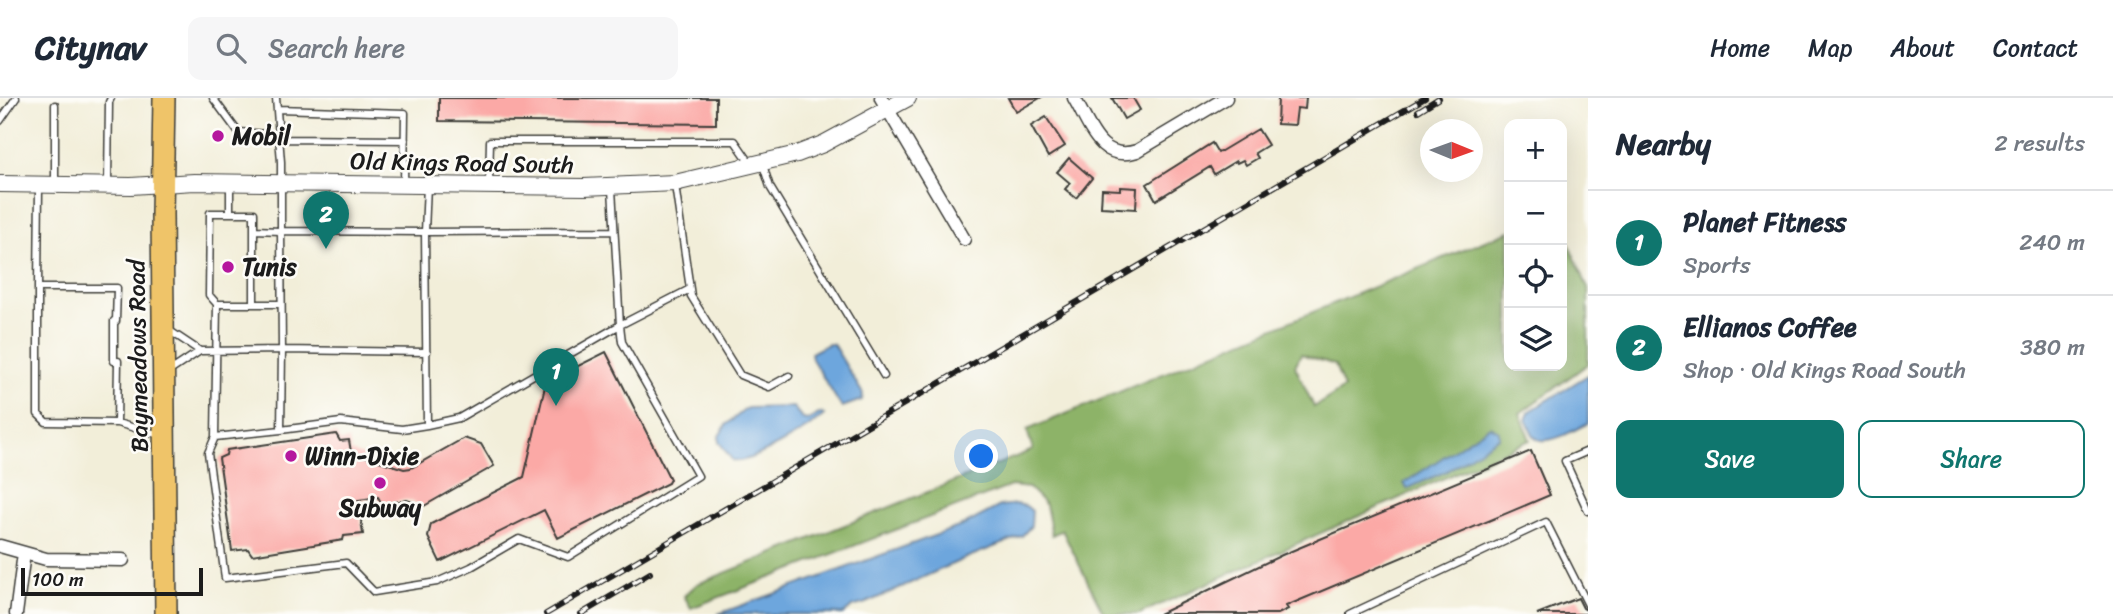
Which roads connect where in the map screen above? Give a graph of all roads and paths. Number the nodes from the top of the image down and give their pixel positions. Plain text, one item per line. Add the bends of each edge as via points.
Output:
1 (16, 98) edge
2 (111, 98) edge
3 (164, 98) edge
4 (213, 98) edge
5 (276, 98) edge
6 (908, 98) edge
7 (1074, 98) edge
8 (1226, 98) edge
9 (885, 104) edge
10 (55, 105) dead end
11 (278, 109) junction
12 (0, 121) edge
13 (280, 137) junction
14 (405, 140) junction
15 (757, 164) junction
16 (230, 182) junction
17 (281, 183) junction
18 (675, 183) junction
19 (0, 184) edge
20 (162, 184) junction
21 (47, 185) junction
22 (108, 186) junction
23 (404, 186) junction
24 (427, 186) junction
25 (489, 186) junction
26 (612, 186) junction
27 (230, 213) junction
28 (254, 230) junction
29 (281, 231) junction
30 (614, 231) junction
31 (425, 232) junction
32 (964, 239) dead end
33 (38, 288) junction
34 (690, 289) junction
35 (217, 304) junction
36 (254, 304) junction
37 (281, 304) junction
38 (620, 325) junction
39 (164, 327) junction
40 (216, 350) junction
41 (282, 350) junction
42 (200, 351) junction
43 (427, 352) junction
44 (164, 375) junction
45 (789, 376) dead end
46 (884, 376) dead end
47 (117, 423) junction
48 (427, 425) junction
49 (281, 430) junction
50 (166, 436) junction
51 (215, 437) junction
52 (1588, 451) edge
53 (1588, 511) edge
54 (0, 547) edge
55 (24, 553) junction
56 (123, 560) dead end
57 (1588, 605) edge
58 (16, 614) edge
59 (166, 614) edge
60 (1350, 614) edge

1 - 12 lane
2 - 22 lane
3 - 20 main road, Baymeadows Road
4 - 13 lane via 238,132
5 - 11 lane
6 - 9 street, Old Kings Road South
7 - 8 street via 1103,147 1126,155
9 - 15 street, Old Kings Road South via 823,144
9 - 32 street
10 - 21 lane
11 - 13 lane
11 - 14 lane via 405,113
13 - 14 lane
13 - 17 lane
14 - 23 lane
15 - 18 street, Old Kings Road South
15 - 25 lane via 735,141 490,141
15 - 46 lane
16 - 17 street, Old Kings Road South
16 - 20 street, Old Kings Road South
16 - 27 lane
17 - 23 street, Old Kings Road South
17 - 29 lane
18 - 26 street, Old Kings Road South
18 - 34 lane
19 - 21 street, Old Kings Road South
20 - 22 street, Old Kings Road South
20 - 39 main road, Baymeadows Road
21 - 22 street, Old Kings Road South
21 - 33 lane
23 - 24 street, Old Kings Road South
24 - 25 street, Old Kings Road South
24 - 31 lane
25 - 26 street, Old Kings Road South
26 - 30 lane
27 - 28 lane via 254,213
27 - 35 lane via 210,213 209,295
28 - 29 lane
28 - 36 lane
29 - 31 lane
29 - 37 lane
30 - 31 lane
30 - 38 lane
31 - 43 lane
33 - 47 lane via 38,414 46,422
33 - 47 lane via 117,288
34 - 38 lane
34 - 45 lane via 740,375 769,387
35 - 36 lane
35 - 40 lane
36 - 37 lane
37 - 41 lane
38 - 48 lane via 459,418
38 - 51 lane via 622,342 698,477 568,557 519,539 437,582 374,592 346,564 225,578 208,453
39 - 42 lane
39 - 44 main road, Baymeadows Road
40 - 41 lane
40 - 42 lane
40 - 51 lane
41 - 43 lane
41 - 49 lane
42 - 44 lane
43 - 48 lane
44 - 50 main road, Baymeadows Road
47 - 50 lane
48 - 49 lane via 402,429 341,422
49 - 51 lane
50 - 59 main road, Baymeadows Road
52 - 53 lane via 1565,461
54 - 55 street
55 - 56 street via 47,559
55 - 58 street
57 - 60 lane via 1546,522

